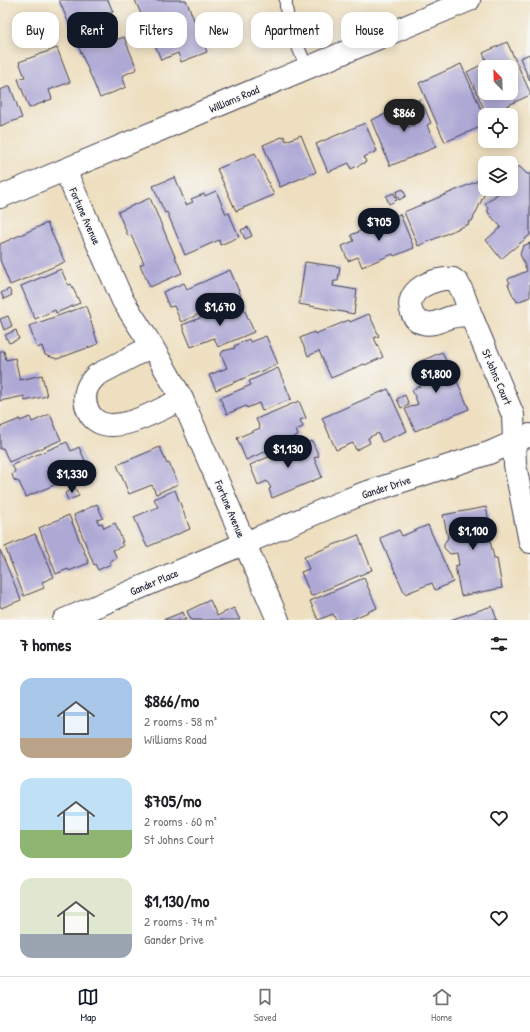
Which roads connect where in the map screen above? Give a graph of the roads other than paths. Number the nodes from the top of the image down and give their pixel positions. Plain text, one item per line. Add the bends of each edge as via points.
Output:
1 (286, 0) edge
2 (469, 0) edge
3 (307, 68) junction
4 (65, 170) junction
5 (0, 197) edge
6 (471, 315) dead end
7 (152, 346) junction
8 (182, 399) junction
9 (523, 438) edge
10 (530, 542) edge
11 (245, 544) junction
12 (64, 620) edge
13 (278, 620) edge

1 - 3 lane via 292,29
2 - 3 street, Williams Road
3 - 4 street, Williams Road
4 - 5 street, Williams Road
4 - 7 street, Fortune Avenue via 123,301
6 - 9 street, St Johns Court
7 - 8 street, Fortune Avenue
7 - 8 street via 91,380 87,385 86,406 93,417 103,424 118,426
8 - 11 street, Fortune Avenue
9 - 10 street, St Johns Court via 515,465
9 - 11 street, Gander Drive via 489,453 362,494
11 - 12 street, Gander Place
11 - 13 street, Fortune Avenue

